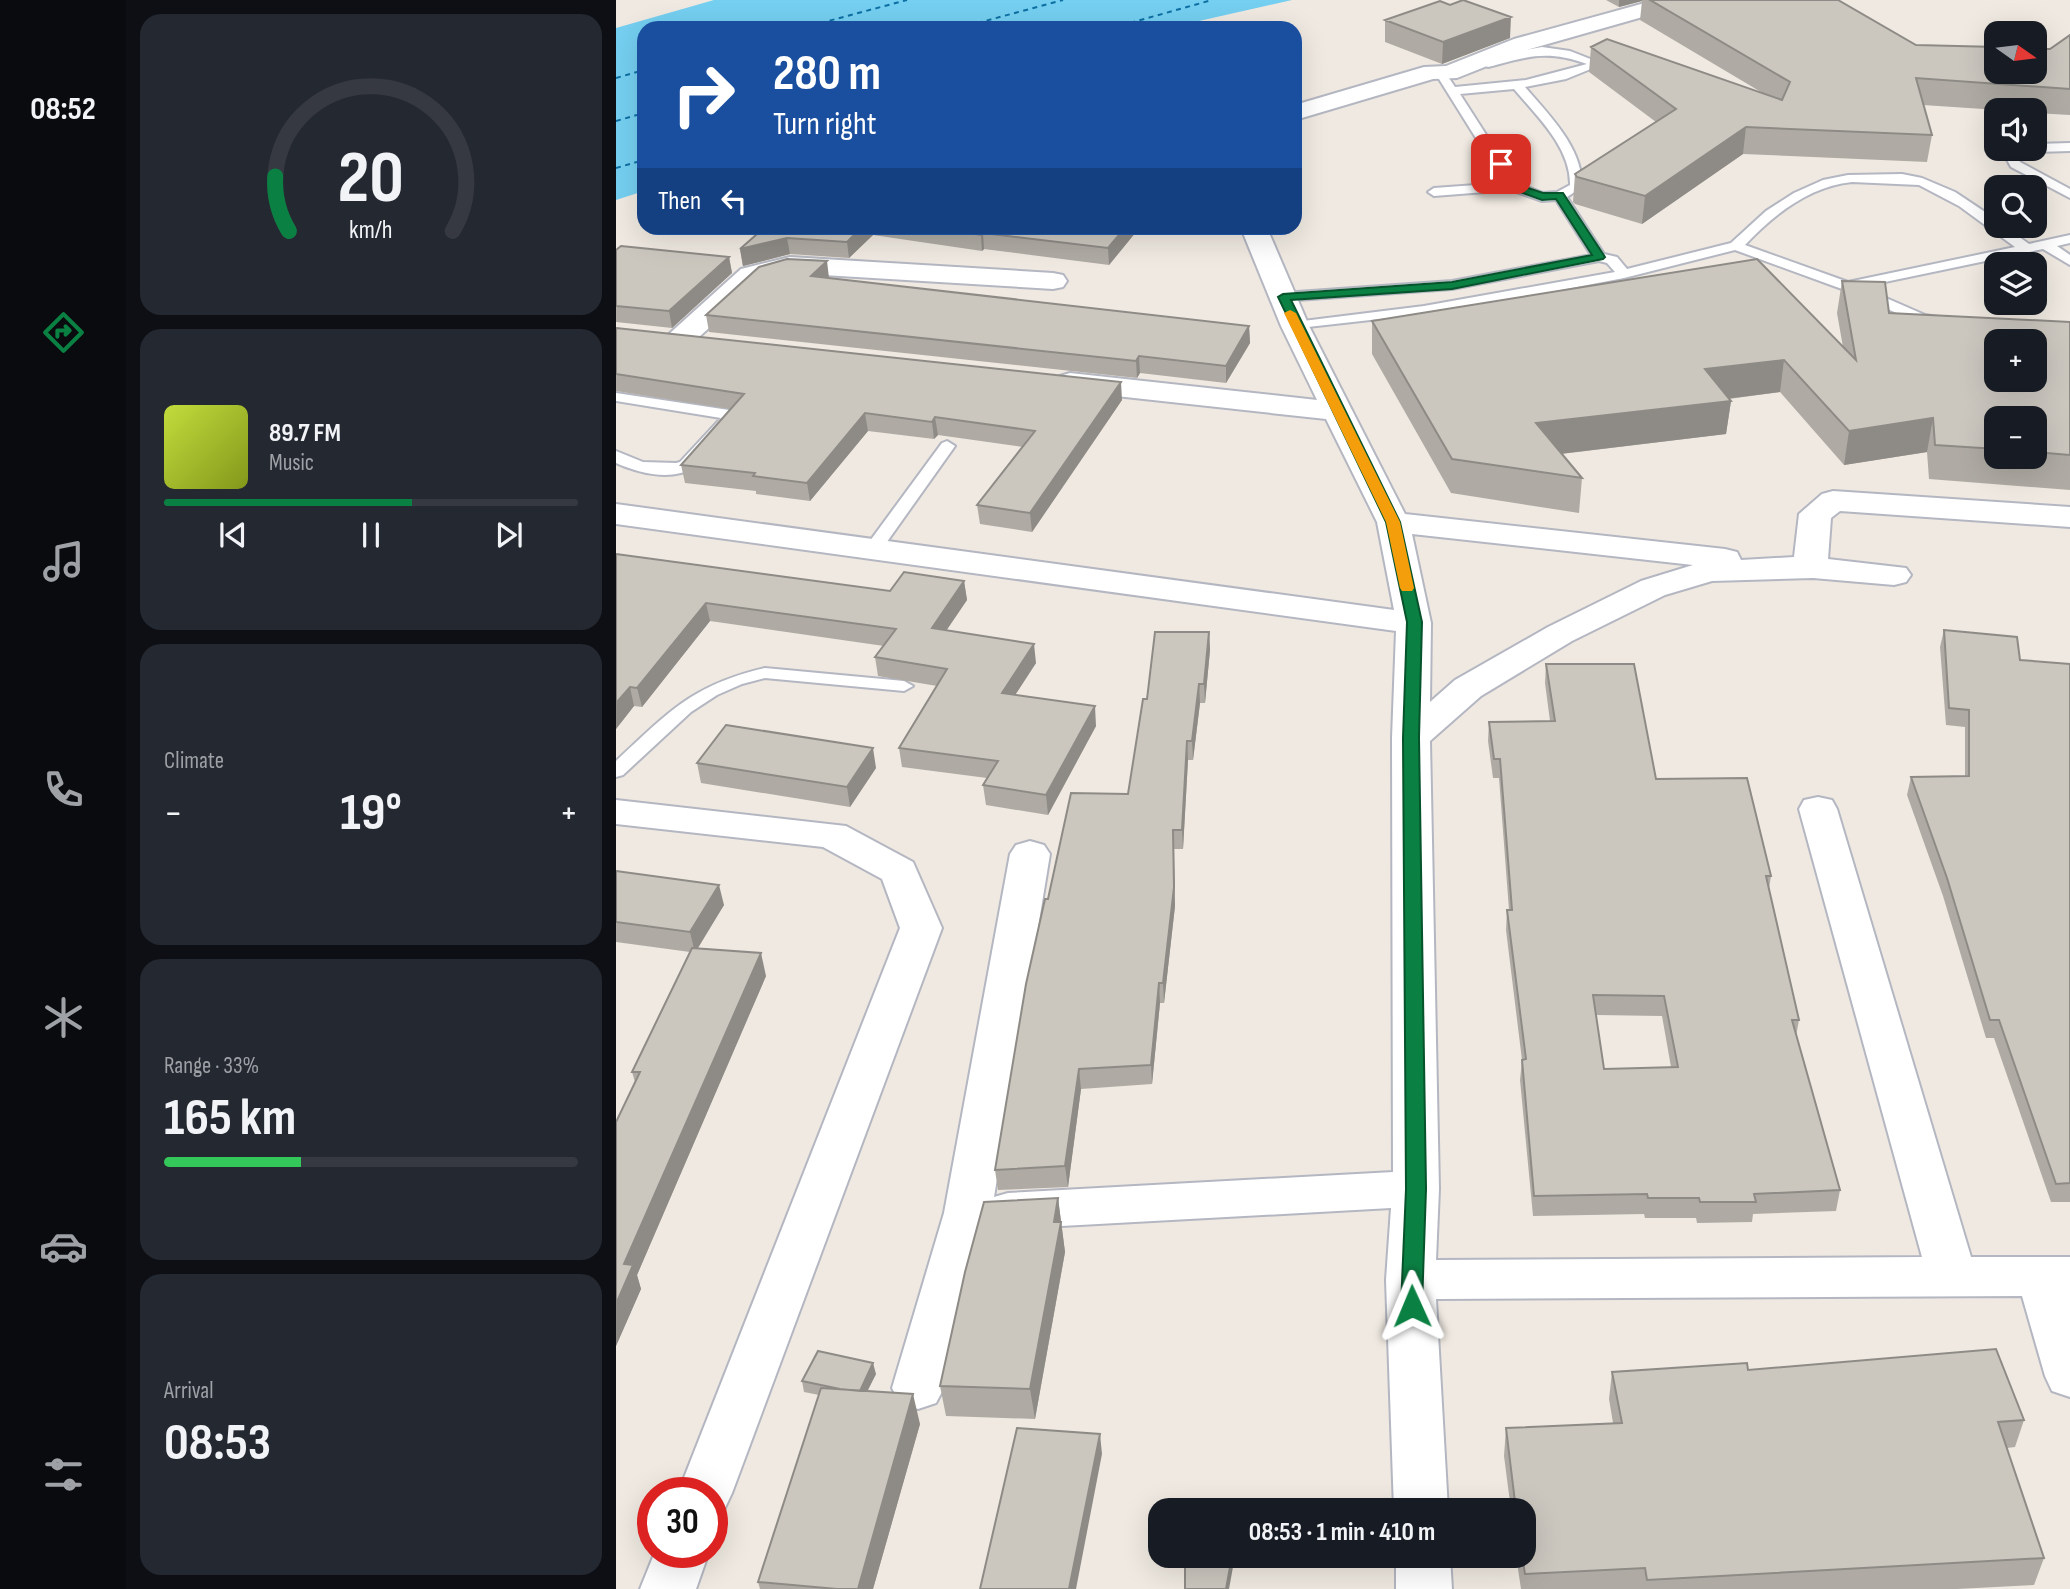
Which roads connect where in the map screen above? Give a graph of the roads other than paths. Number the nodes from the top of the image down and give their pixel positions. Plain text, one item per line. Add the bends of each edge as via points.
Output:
1 (1652, 7) dead end
2 (1437, 74) junction
3 (1518, 86) junction
4 (1453, 91) junction
5 (1302, 111) edge
6 (2070, 148) edge
7 (2047, 149) edge
8 (2014, 161) edge
9 (1512, 186) junction
10 (1434, 192) dead end
11 (2070, 194) edge
12 (1560, 196) junction
13 (1257, 235) edge
14 (2070, 239) edge
15 (2045, 244) junction
16 (1736, 246) junction
17 (2026, 248) junction
18 (1599, 257) junction
19 (2070, 261) edge
20 (1624, 274) junction
21 (1053, 281) dead end
22 (1847, 286) junction
23 (1289, 311) junction
24 (1949, 322) edge
25 (720, 344) edge
26 (1049, 380) edge
27 (616, 397) edge
28 (1337, 411) junction
29 (947, 446) dead end
30 (616, 456) edge
31 (2070, 517) edge
32 (621, 521) edge
33 (1393, 522) junction
34 (873, 549) junction
35 (1810, 569) junction
36 (1895, 575) dead end
37 (1415, 622) junction
38 (904, 686) dead end
39 (1411, 738) junction
40 (616, 771) edge
41 (1818, 809) dead end
42 (616, 812) edge
43 (1030, 853) dead end
44 (1416, 1189) junction
45 (968, 1213) junction
46 (1952, 1276) junction
47 (2056, 1276) edge
48 (1410, 1280) junction
49 (2070, 1376) edge
50 (918, 1388) dead end
51 (711, 1477) edge
52 (1420, 1498) edge
53 (676, 1568) edge
54 (1423, 1568) edge
55 (668, 1589) edge
56 (1424, 1589) edge

1 - 2 street
2 - 3 lane via 1551,49 1597,64 1575,74
2 - 4 lane
2 - 5 street
3 - 4 lane
3 - 12 lane via 1560,139 1576,173 1576,187
4 - 9 lane
6 - 7 lane
8 - 11 lane
9 - 10 lane
9 - 12 lane via 1542,197
12 - 18 lane
13 - 23 street
14 - 15 lane
15 - 17 lane
15 - 19 lane
16 - 17 lane via 1795,197 1826,183 1846,178 1898,178 1945,192
16 - 20 lane
16 - 22 lane
17 - 22 lane
18 - 20 lane via 1612,260
18 - 23 lane
20 - 23 lane via 1424,310
21 - 25 street via 790,265 751,275 668,339
22 - 24 lane via 1922,319
23 - 28 street
26 - 28 street
27 - 30 lane via 729,415 679,469 630,464
28 - 33 street
29 - 34 lane
31 - 35 street via 1833,501 1815,514
32 - 34 street
33 - 35 street
33 - 37 street
34 - 37 street
35 - 36 street
35 - 39 street via 1710,571 1653,588 1468,688
37 - 39 street
38 - 40 lane via 765,673 736,680 685,708
39 - 44 street
41 - 46 street
42 - 51 street via 832,835 899,871 921,928
43 - 45 street
44 - 45 street
44 - 48 street
45 - 50 street
46 - 47 street
46 - 48 street
47 - 49 street
48 - 52 street
53 - 55 street
54 - 56 street

